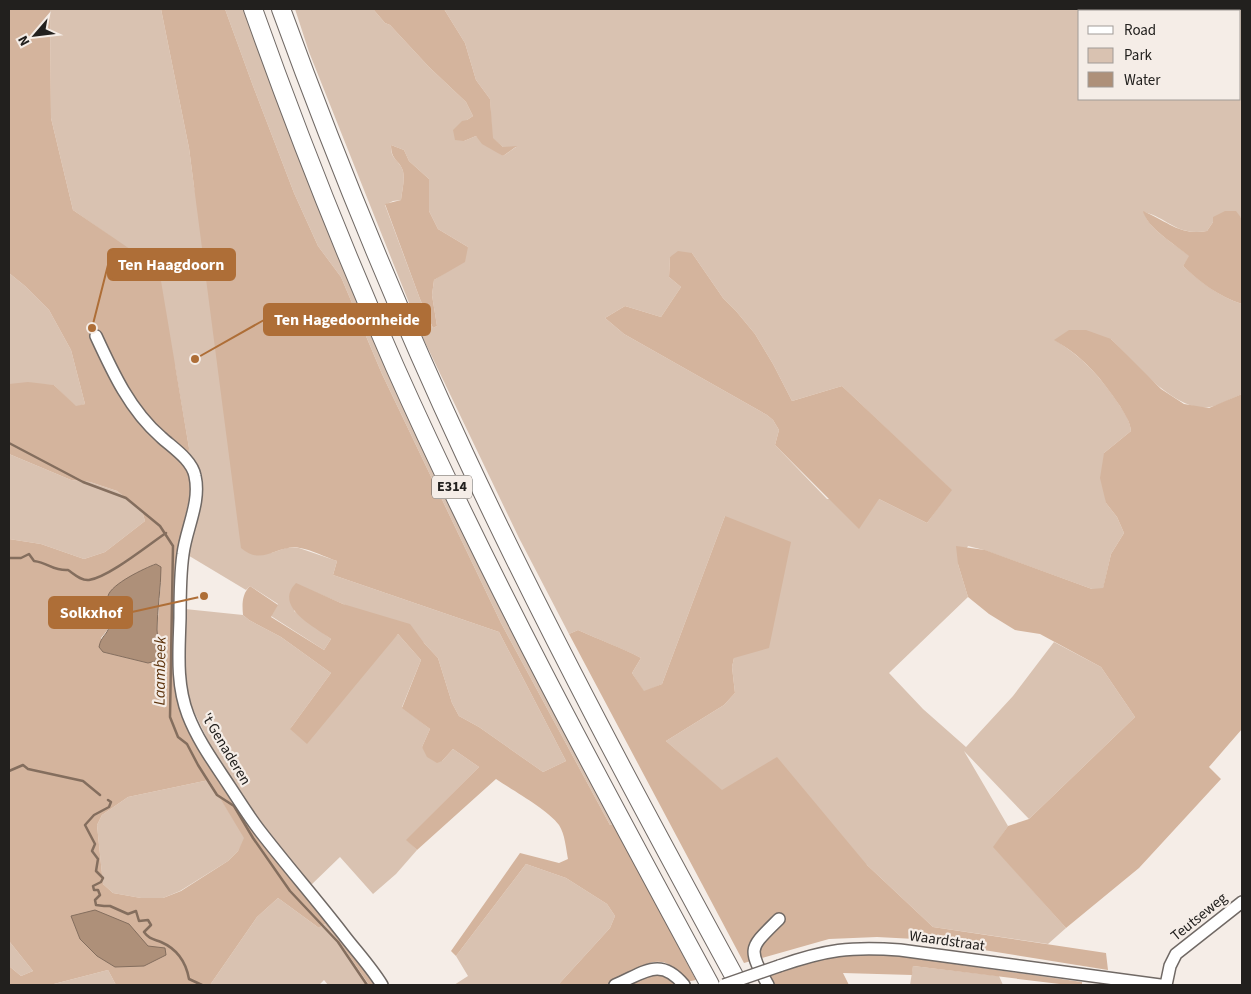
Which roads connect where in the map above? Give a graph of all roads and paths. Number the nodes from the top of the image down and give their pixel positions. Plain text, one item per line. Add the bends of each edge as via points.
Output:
1 (253, 9) edge
2 (281, 9) edge
3 (96, 336) dead end
4 (1242, 902) edge
5 (778, 919) dead end
6 (1129, 983) edge
7 (382, 985) edge
8 (615, 985) edge
9 (684, 985) edge
10 (710, 985) edge
11 (724, 985) edge
12 (740, 985) edge
13 (768, 985) edge
14 (1160, 985) edge
15 (1166, 985) edge

1 - 10 highway, E314 via 354,270 441,466 542,670
2 - 12 highway, E314 via 377,258 464,454 606,737
3 - 7 street, 't Genaderen via 133,407 147,425 192,466 195,476 196,491 183,553 179,684 196,734 260,830
4 - 15 street, Teutseweg via 1176,954
5 - 13 street via 755,943 754,949 755,961
6 - 11 street, Waardstraat, bridge via 869,947 823,953
6 - 14 street, Waardstraat
8 - 9 street via 660,968 673,973

